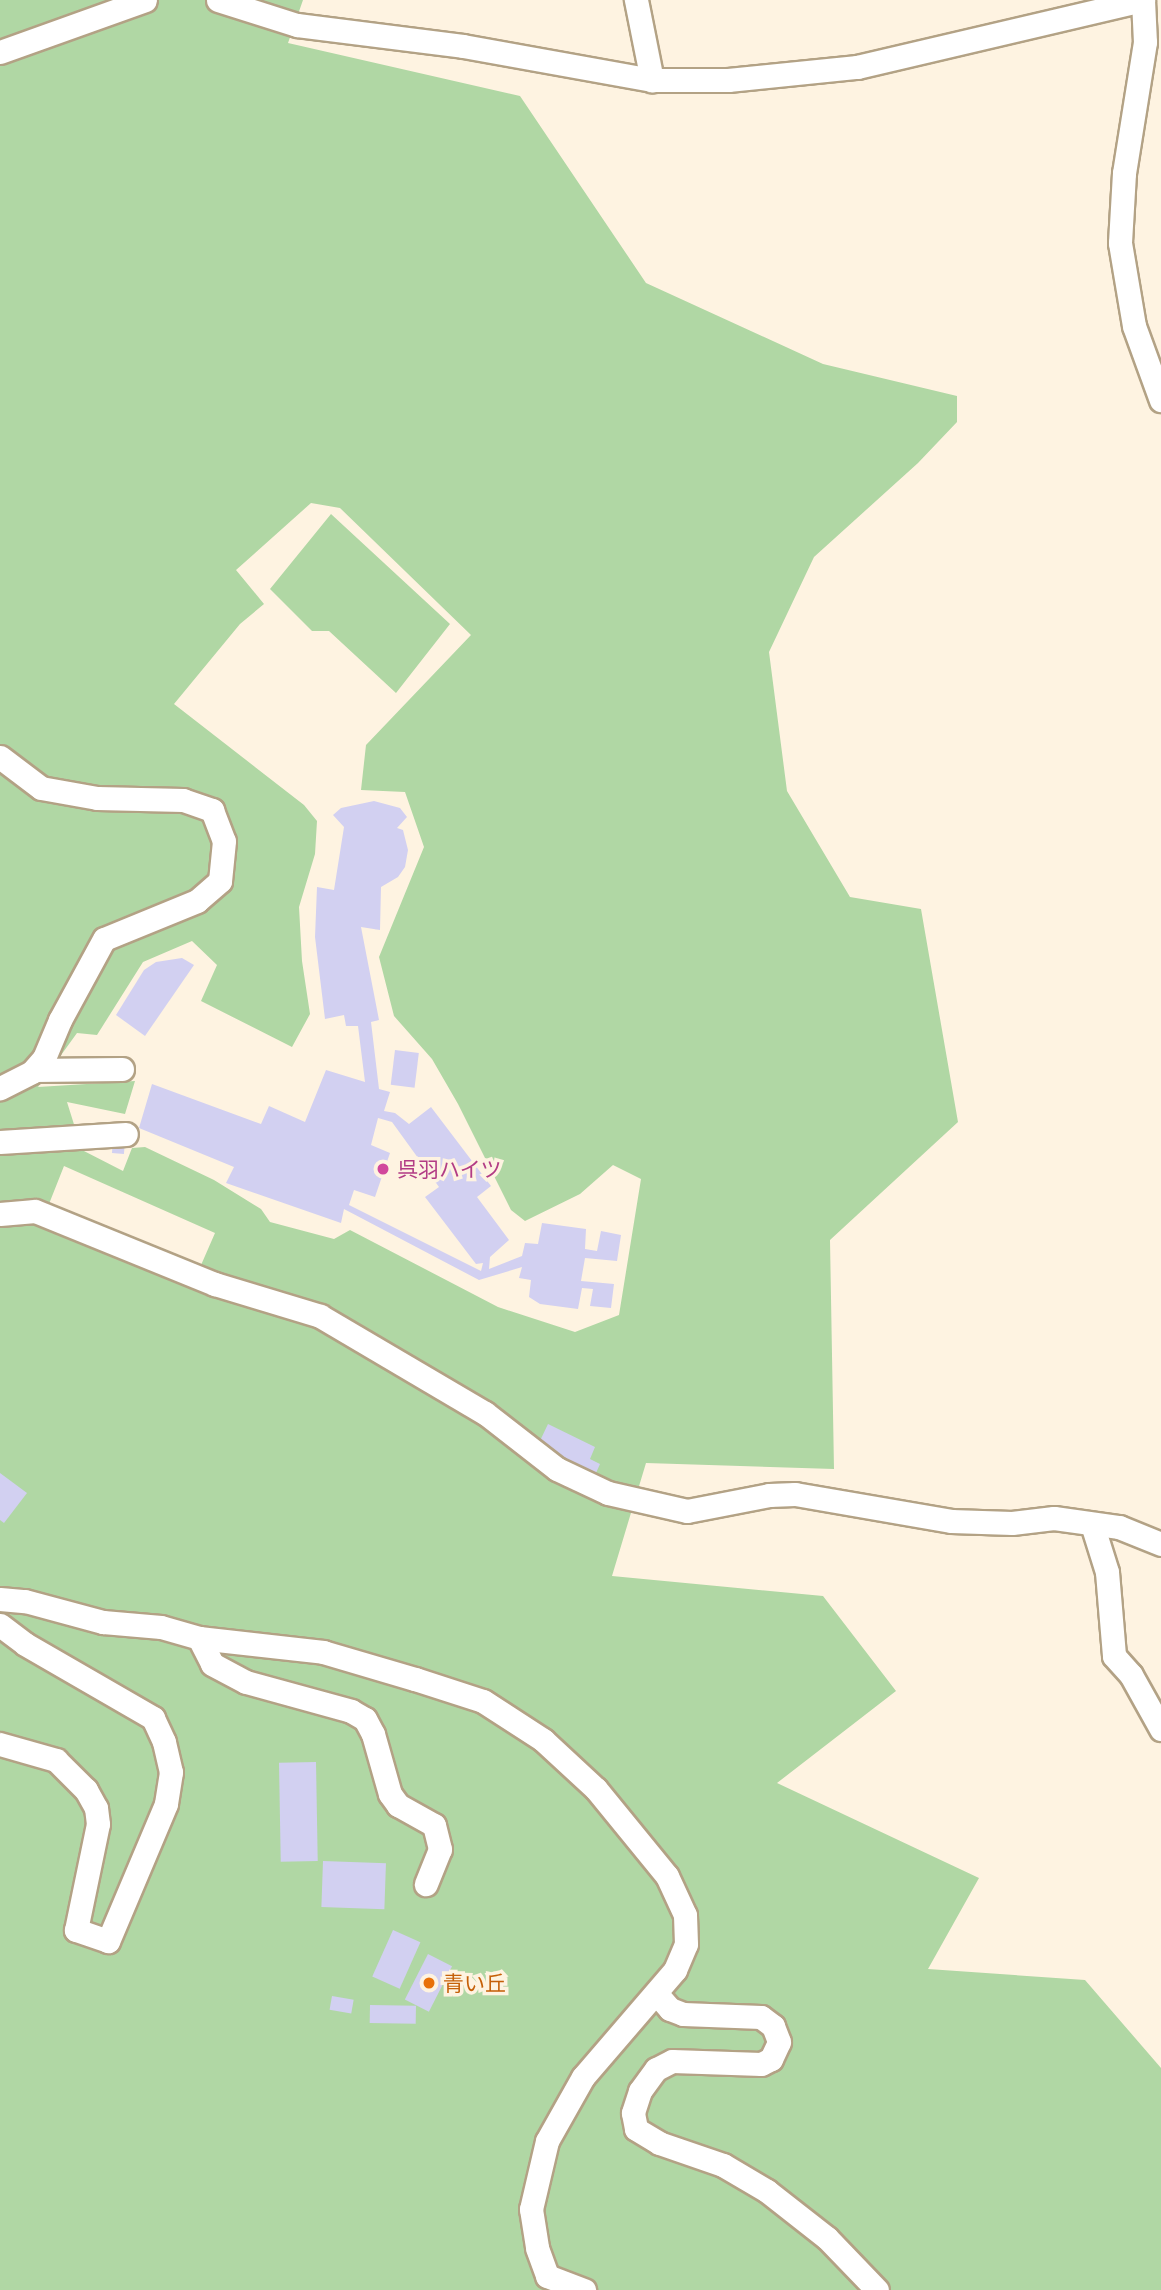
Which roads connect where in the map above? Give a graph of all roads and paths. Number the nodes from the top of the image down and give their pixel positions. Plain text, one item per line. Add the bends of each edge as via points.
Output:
1 (145, 0) edge
2 (218, 0) edge
3 (636, 0) edge
4 (1143, 0) edge
5 (0, 52) edge
6 (652, 80) junction
7 (1161, 400) edge
8 (0, 757) edge
9 (122, 1069) dead end
10 (34, 1070) junction
11 (0, 1088) edge
12 (126, 1134) dead end
13 (0, 1142) edge
14 (0, 1214) edge
15 (1092, 1524) junction
16 (1161, 1544) edge
17 (0, 1599) edge
18 (0, 1625) edge
19 (199, 1638) junction
20 (1161, 1729) edge
21 (0, 1744) edge
22 (426, 1884) dead end
23 (656, 1993) junction
24 (584, 2290) edge
25 (877, 2290) edge

1 - 5 street
2 - 6 street via 297,25 463,46
3 - 6 street
4 - 6 street via 858,67 728,80
4 - 7 street via 1145,42 1124,173 1120,243 1134,326
8 - 10 street via 41,788 97,798 183,800 212,810 224,841 220,881 197,901 104,939
9 - 10 street
10 - 11 street
12 - 13 street
14 - 15 street via 35,1212 215,1284 320,1315 485,1413 557,1469 608,1493 687,1510 795,1494 951,1521 1012,1523 1054,1518
15 - 16 street via 1119,1527
15 - 20 street via 1107,1572 1114,1656 1131,1675
17 - 19 street
18 - 21 street via 153,1718 164,1742 171,1772 166,1804 108,1941 76,1930 98,1824 91,1799 56,1760
19 - 22 street via 212,1664 246,1682 365,1719 390,1794 398,1805 434,1825 440,1849
19 - 23 street via 323,1652 415,1679 483,1701 543,1740 596,1789 659,1865 685,1915 686,1944 675,1970
23 - 24 street via 583,2077 547,2141 531,2209 537,2248 547,2276
23 - 25 street via 670,2009 683,2014 761,2017 773,2026 779,2042 771,2059 761,2064 673,2061 656,2069 640,2091 632,2113 636,2129 659,2143 723,2165 767,2191 827,2238

